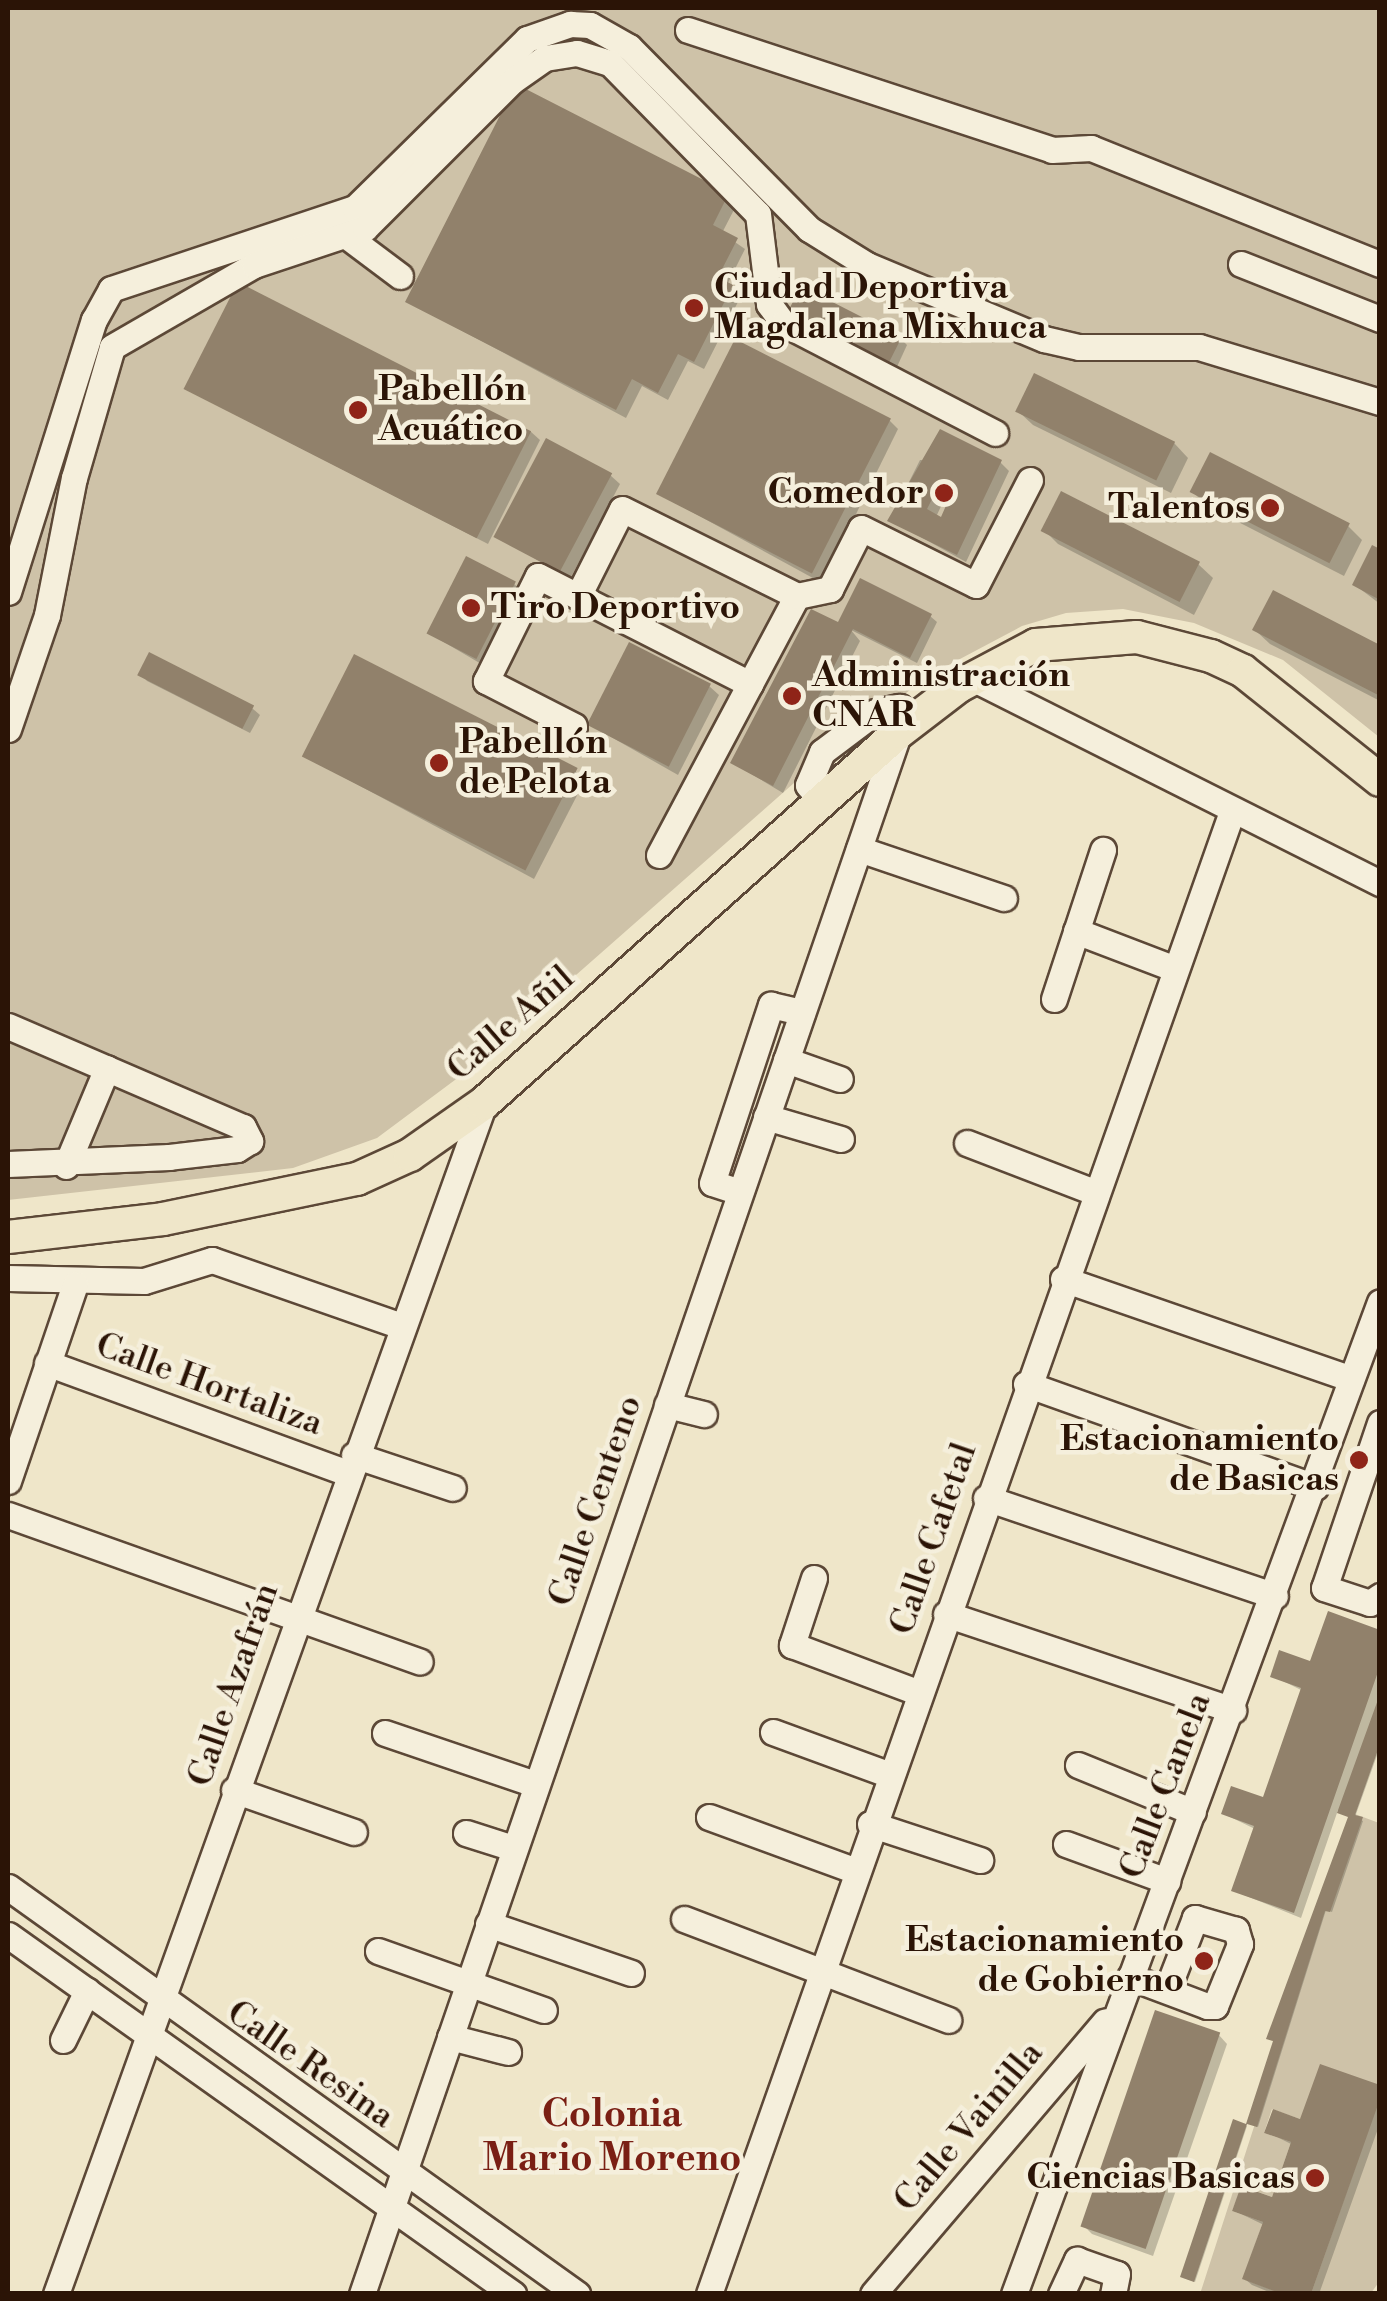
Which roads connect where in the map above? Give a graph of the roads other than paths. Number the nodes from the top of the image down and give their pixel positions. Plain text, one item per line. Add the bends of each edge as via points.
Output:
1 (688, 30) dead end
2 (348, 237) junction
3 (1240, 264) dead end
4 (1380, 264) edge
5 (400, 276) dead end
6 (1380, 319) edge
7 (1380, 402) edge
8 (995, 433) dead end
9 (1030, 480) dead end
10 (8, 592) edge
11 (578, 596) junction
12 (797, 596) junction
13 (972, 678) junction
14 (750, 684) junction
15 (574, 726) dead end
16 (908, 726) junction
17 (8, 729) edge
18 (1380, 780) edge
19 (1232, 810) junction
20 (859, 850) junction
21 (1103, 850) dead end
22 (659, 856) dead end
23 (1380, 883) edge
24 (1004, 898) dead end
25 (1076, 931) junction
26 (1173, 968) junction
27 (1054, 998) dead end
28 (802, 1012) junction
29 (8, 1026) edge
30 (786, 1060) junction
31 (107, 1068) junction
32 (840, 1079) dead end
33 (744, 1088) junction
34 (484, 1103) junction
35 (770, 1107) junction
36 (842, 1139) dead end
37 (967, 1143) dead end
38 (8, 1164) edge
39 (66, 1166) junction
40 (740, 1192) junction
41 (1094, 1192) junction
42 (8, 1237) edge
43 (8, 1278) edge
44 (1063, 1279) junction
45 (75, 1284) junction
46 (1380, 1302) edge
47 (402, 1326) junction
48 (47, 1363) junction
49 (1351, 1379) junction
50 (1026, 1384) junction
51 (666, 1405) junction
52 (704, 1414) dead end
53 (1380, 1423) edge
54 (351, 1464) junction
55 (8, 1482) edge
56 (1315, 1487) junction
57 (453, 1488) dead end
58 (986, 1498) junction
59 (8, 1515) edge
60 (814, 1578) dead end
61 (1279, 1585) junction
62 (1324, 1588) junction
63 (1380, 1596) edge
64 (946, 1614) junction
65 (294, 1617) junction
66 (420, 1662) dead end
67 (917, 1692) junction
68 (1232, 1710) junction
69 (773, 1732) dead end
70 (386, 1733) dead end
71 (1078, 1765) dead end
72 (888, 1774) junction
73 (535, 1784) junction
74 (234, 1790) junction
75 (1194, 1812) junction
76 (709, 1817) dead end
77 (870, 1824) junction
78 (354, 1832) dead end
79 (466, 1833) dead end
80 (1066, 1844) dead end
81 (514, 1848) junction
82 (980, 1860) dead end
83 (854, 1870) junction
84 (1167, 1881) junction
85 (8, 1888) edge
86 (684, 1919) dead end
87 (488, 1924) junction
88 (8, 1934) edge
89 (378, 1951) dead end
90 (820, 1966) junction
91 (631, 1973) dead end
92 (1130, 1977) junction
93 (468, 1982) junction
94 (1166, 1990) dead end
95 (86, 1991) junction
96 (160, 2002) junction
97 (1118, 2006) junction
98 (544, 2010) dead end
99 (948, 2020) dead end
100 (148, 2035) junction
101 (450, 2037) junction
102 (63, 2040) dead end
103 (508, 2052) dead end
104 (404, 2174) junction
105 (392, 2208) junction
106 (1032, 2240) junction
107 (1070, 2265) junction
108 (56, 2294) edge
109 (362, 2294) edge
110 (513, 2294) edge
111 (577, 2294) edge
112 (709, 2294) edge
113 (873, 2294) edge
114 (1014, 2294) edge
115 (1061, 2294) edge
116 (1113, 2294) edge

1 - 4 street via 1052,150 1091,148
2 - 5 street
2 - 8 street via 380,218 530,66 560,54 594,56 610,63 758,214 769,304 784,323
2 - 17 street via 254,264 112,347 74,478 47,615
3 - 6 street
7 - 10 street via 1198,347 1078,347 1044,339 866,264 810,229 629,47 590,25 570,24 527,38 354,208 111,289 94,320
9 - 12 street via 976,585 861,528 830,589
11 - 12 street via 622,508
11 - 14 street
11 - 15 street via 538,576 486,681
12 - 14 street
13 - 16 main road, Calle Añil
13 - 18 main road, Calle Añil via 1036,644 1095,636 1177,646 1243,671
13 - 19 street
14 - 22 street
16 - 20 street, Calle Centeno
16 - 34 main road, Calle Añil
19 - 23 street
19 - 26 street, Calle Cafetal
20 - 24 street
20 - 28 street, Calle Centeno
21 - 25 street
25 - 26 street
25 - 27 street
26 - 41 street, Calle Cafetal
28 - 30 street, Calle Centeno
28 - 33 street via 771,1005
29 - 31 street
30 - 32 street
30 - 35 street, Calle Centeno
31 - 39 street
31 - 39 street via 243,1127 250,1141 238,1149
33 - 35 street
33 - 40 street via 712,1183
34 - 42 main road, Calle Añil via 410,1155 357,1179 163,1219
34 - 47 street, Calle Azafrán
35 - 36 street
35 - 40 street, Calle Centeno
37 - 41 street
38 - 39 street
40 - 51 street, Calle Centeno
41 - 44 street, Calle Cafetal
43 - 45 street
44 - 49 street
44 - 50 street, Calle Cafetal
45 - 47 street via 144,1282 212,1260
45 - 48 street
46 - 49 street, Calle Canela
47 - 54 street, Calle Azafrán
48 - 54 street, Calle Hortaliza
48 - 55 street
49 - 56 street, Calle Canela
50 - 56 street
50 - 58 street, Calle Cafetal
51 - 52 street
51 - 73 street, Calle Centeno
53 - 62 street
54 - 57 street, Calle Hortaliza
54 - 65 street, Calle Azafrán
56 - 61 street, Calle Canela
58 - 61 street
58 - 64 street, Calle Cafetal
59 - 65 street
60 - 67 street via 792,1645
61 - 62 street
61 - 68 street, Calle Canela
62 - 63 street via 1370,1603
64 - 67 street, Calle Cafetal
64 - 68 street
65 - 66 street
65 - 74 street, Calle Azafrán
67 - 72 street, Calle Cafetal
68 - 75 street, Calle Canela
69 - 72 street
70 - 73 street
71 - 75 street
72 - 77 street, Calle Cafetal
73 - 81 street, Calle Centeno
74 - 78 street
74 - 96 street, Calle Azafrán
75 - 84 street, Calle Canela
76 - 83 street
77 - 82 street
77 - 83 street, Calle Cafetal
79 - 81 street
80 - 84 street
81 - 87 street, Calle Centeno
83 - 90 street, Calle Cafetal
84 - 92 street, Calle Canela
85 - 96 street, Calle Resina
86 - 90 street
87 - 91 street
87 - 93 street, Calle Centeno
88 - 95 street, Calle Resina
89 - 93 street
90 - 99 street
90 - 112 street, Calle Cafetal
92 - 94 street
92 - 97 street, Calle Canela
93 - 98 street
93 - 101 street, Calle Centeno
95 - 100 street, Calle Resina
95 - 102 street
96 - 100 street, Calle Azafrán
96 - 104 street, Calle Resina
97 - 106 street, Calle Canela
97 - 113 street, Calle Vainilla
100 - 105 street, Calle Resina
100 - 108 street, Calle Azafrán
101 - 103 street
101 - 104 street, Calle Centeno
104 - 105 street, Calle Centeno
104 - 111 street, Calle Resina
105 - 109 street, Calle Centeno
105 - 110 street, Calle Resina
106 - 107 street
106 - 114 street, Calle Canela
107 - 115 street
107 - 116 street via 1085,2260 1114,2271

